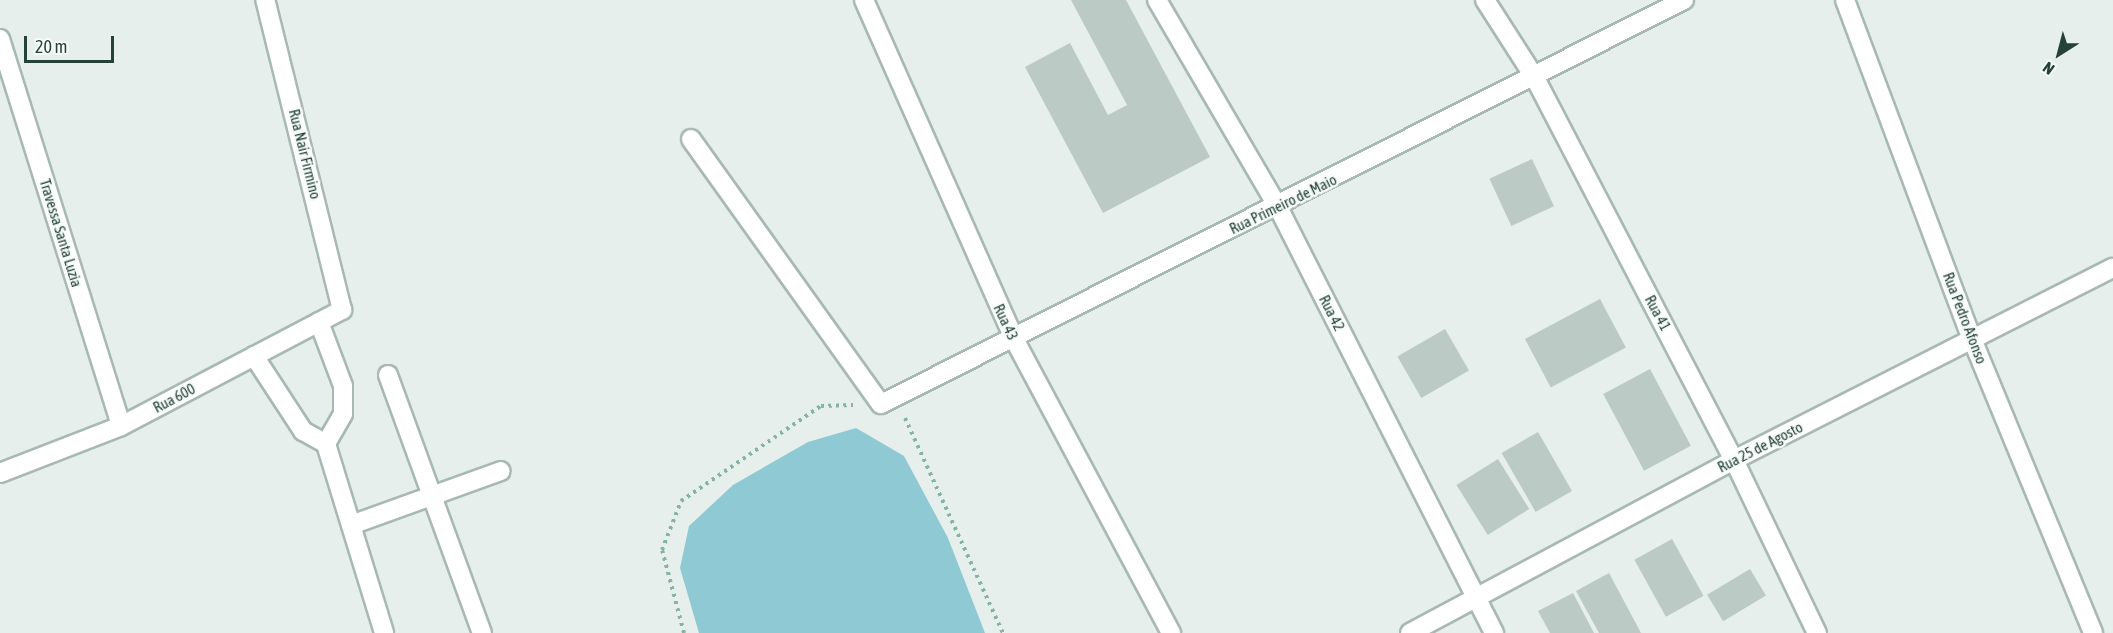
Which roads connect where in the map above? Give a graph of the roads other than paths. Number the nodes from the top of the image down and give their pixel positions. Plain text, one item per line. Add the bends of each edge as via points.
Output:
1 (265, 0) edge
2 (864, 0) edge
3 (1157, 0) edge
4 (1485, 0) edge
5 (1684, 0) edge
6 (1845, 0) edge
7 (0, 39) edge
8 (1535, 78) junction
9 (691, 139) dead end
10 (1278, 207) junction
11 (2113, 268) edge
12 (342, 310) joint
13 (319, 322) junction
14 (1012, 337) junction
15 (1972, 339) junction
16 (254, 356) junction
17 (388, 375) dead end
18 (121, 426) junction
19 (326, 444) junction
20 (1734, 460) junction
21 (501, 471) dead end
22 (0, 473) edge
23 (431, 495) junction
24 (351, 525) junction
25 (1478, 600) junction
26 (384, 633) edge
27 (482, 633) edge
28 (1171, 633) edge
29 (1410, 633) edge
30 (1494, 633) edge
31 (1817, 633) edge
32 (2093, 633) edge

1 - 12 street, Rua Nair Firmino
2 - 14 street, Rua 43
3 - 10 street, Rua 42
4 - 8 street, Rua 41
5 - 8 street, Rua Primeiro de Maio
6 - 15 street, Rua Pedro Afonso
7 - 18 street, Travessa Santa Luzia
8 - 10 street, Rua Primeiro de Maio
8 - 20 street, Rua 41
9 - 14 street, Rua Primeiro de Maio via 881,404
10 - 14 street, Rua Primeiro de Maio
10 - 25 street, Rua 42
11 - 15 street, Rua 25 de Agosto
12 - 13 street, Rua 600
13 - 16 street, Rua 600
13 - 19 street via 343,386 343,414
14 - 28 street, Rua 43
15 - 20 street, Rua 25 de Agosto
15 - 32 street, Rua Pedro Afonso
16 - 18 street, Rua 600
16 - 19 street via 303,431
17 - 23 street
18 - 22 street, Rua 600
19 - 24 street
20 - 25 street, Rua 25 de Agosto
20 - 31 street, Rua 41
21 - 23 street
23 - 24 street
23 - 27 street
24 - 26 street
25 - 29 street, Rua 25 de Agosto
25 - 30 street, Rua 42

